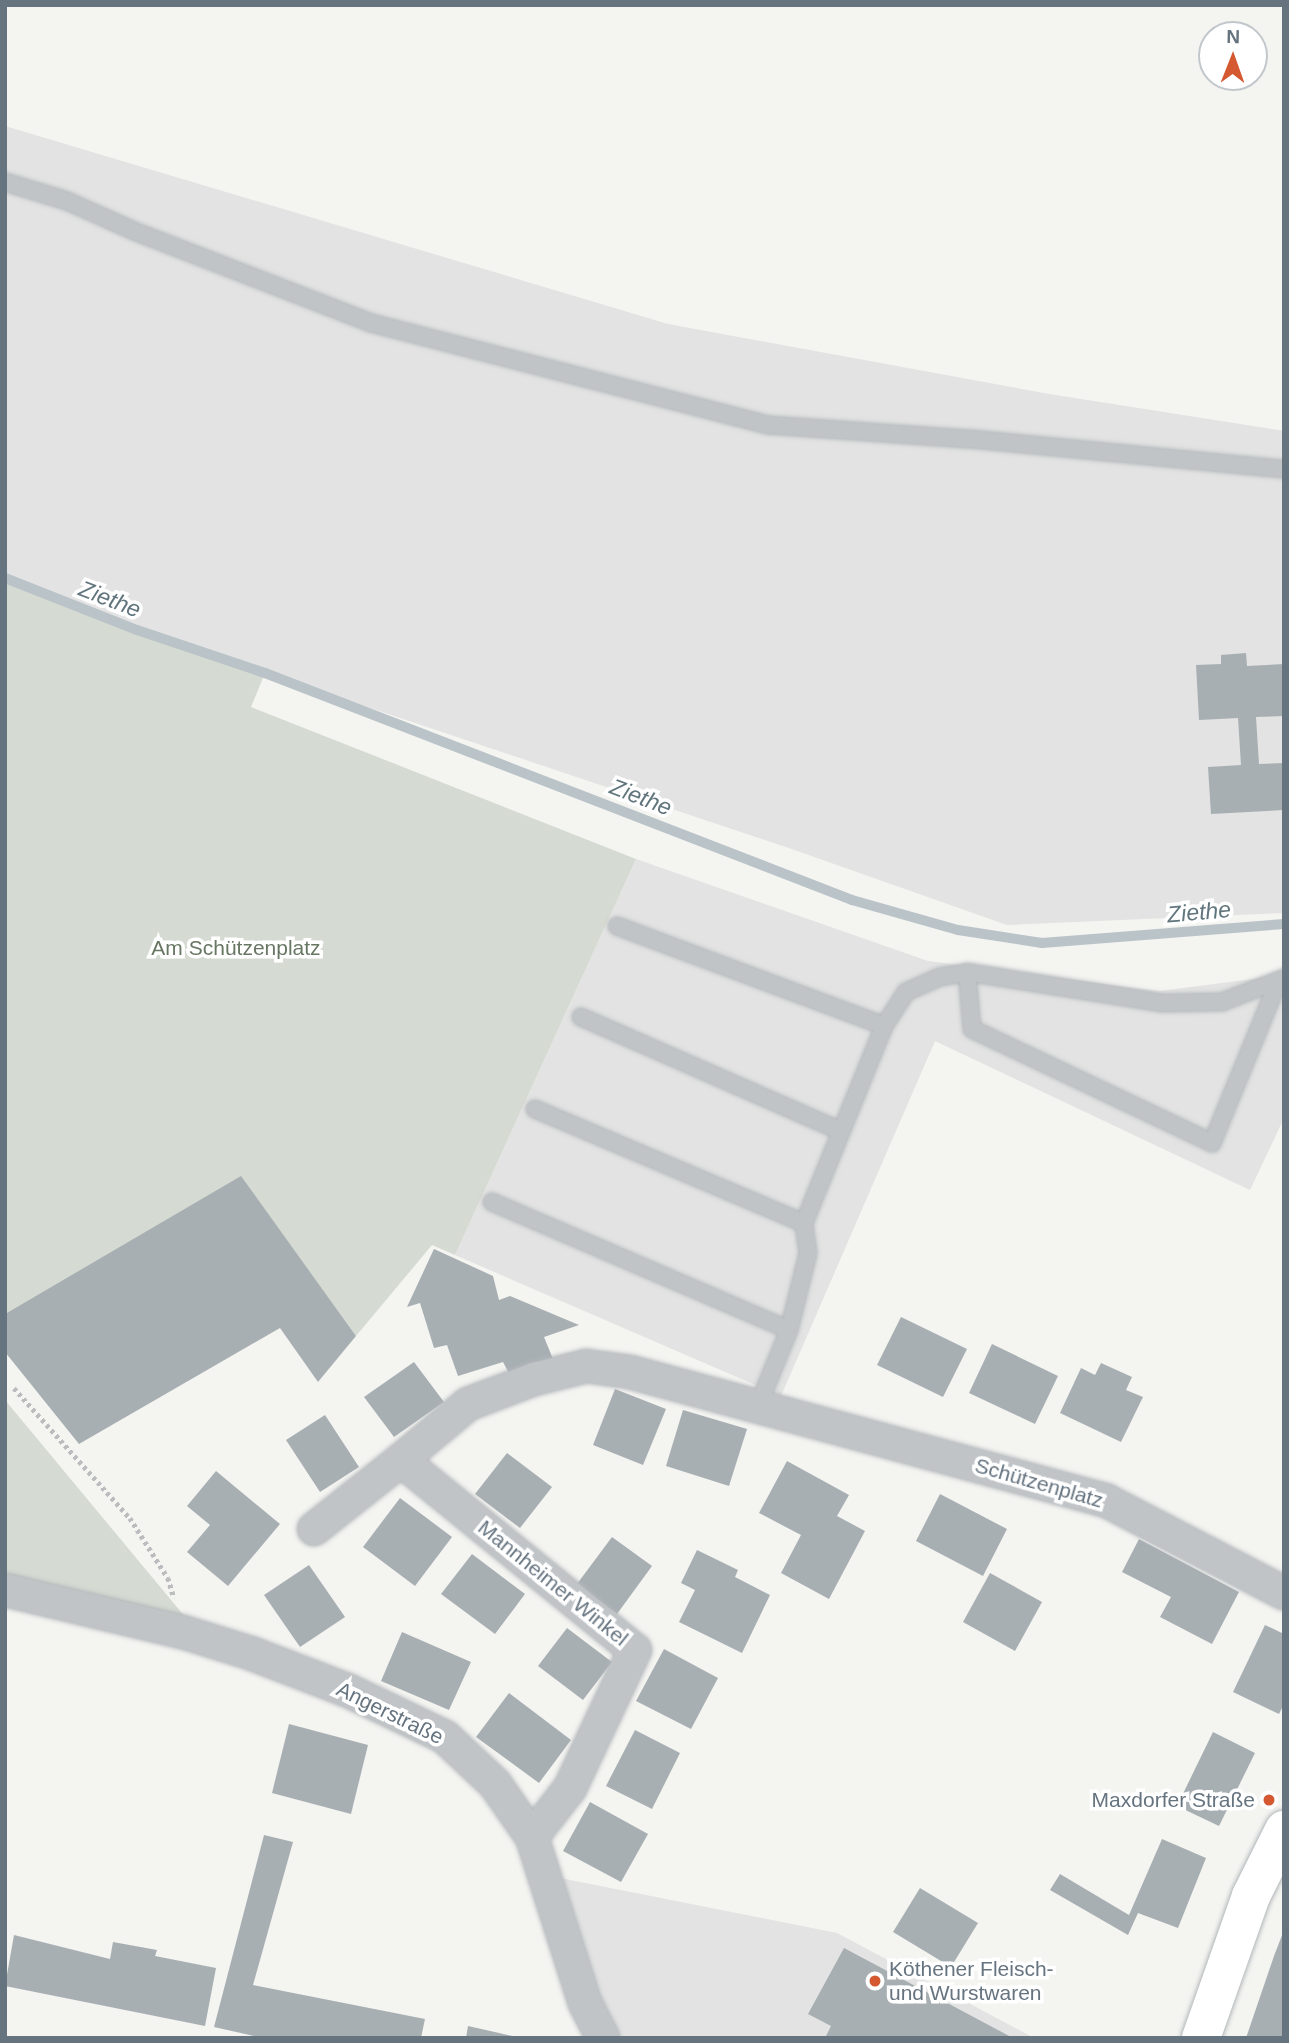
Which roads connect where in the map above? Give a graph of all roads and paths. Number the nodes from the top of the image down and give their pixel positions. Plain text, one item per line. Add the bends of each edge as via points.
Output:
1 (5, 182) edge
2 (1284, 469) edge
3 (617, 926) dead end
4 (967, 972) junction
5 (1281, 979) edge
6 (581, 1017) dead end
7 (884, 1026) junction
8 (535, 1109) dead end
9 (839, 1130) junction
10 (492, 1202) dead end
11 (804, 1223) junction
12 (789, 1330) junction
13 (15, 1388) dead end
14 (769, 1409) junction
15 (401, 1460) junction
16 (314, 1529) dead end
17 (5, 1590) edge
18 (1284, 1593) edge
19 (183, 1632) junction
20 (1284, 1830) edge
21 (532, 1837) junction
22 (603, 2038) edge
23 (1201, 2038) edge

1 - 2 lane via 66,201 134,232 372,323 769,425
3 - 7 lane
4 - 5 lane via 1162,1003 1222,1002
4 - 5 lane via 972,1030 1212,1143
4 - 7 lane via 940,977 906,992
6 - 9 lane
7 - 9 lane
8 - 11 lane
9 - 11 lane
10 - 12 lane
11 - 12 lane via 808,1253
12 - 14 lane
13 - 19 path via 130,1518 168,1578
14 - 15 street via 630,1372 586,1366 534,1379 468,1404
14 - 18 street, Schützenplatz via 1107,1501
15 - 16 street
15 - 21 street, Mannheimer Winkel via 635,1650 570,1788
17 - 19 street, Angerstraße
19 - 21 street, Angerstraße via 347,1690 445,1737 495,1784
20 - 23 street via 1251,1896
21 - 22 street, Angerstraße via 584,2003

